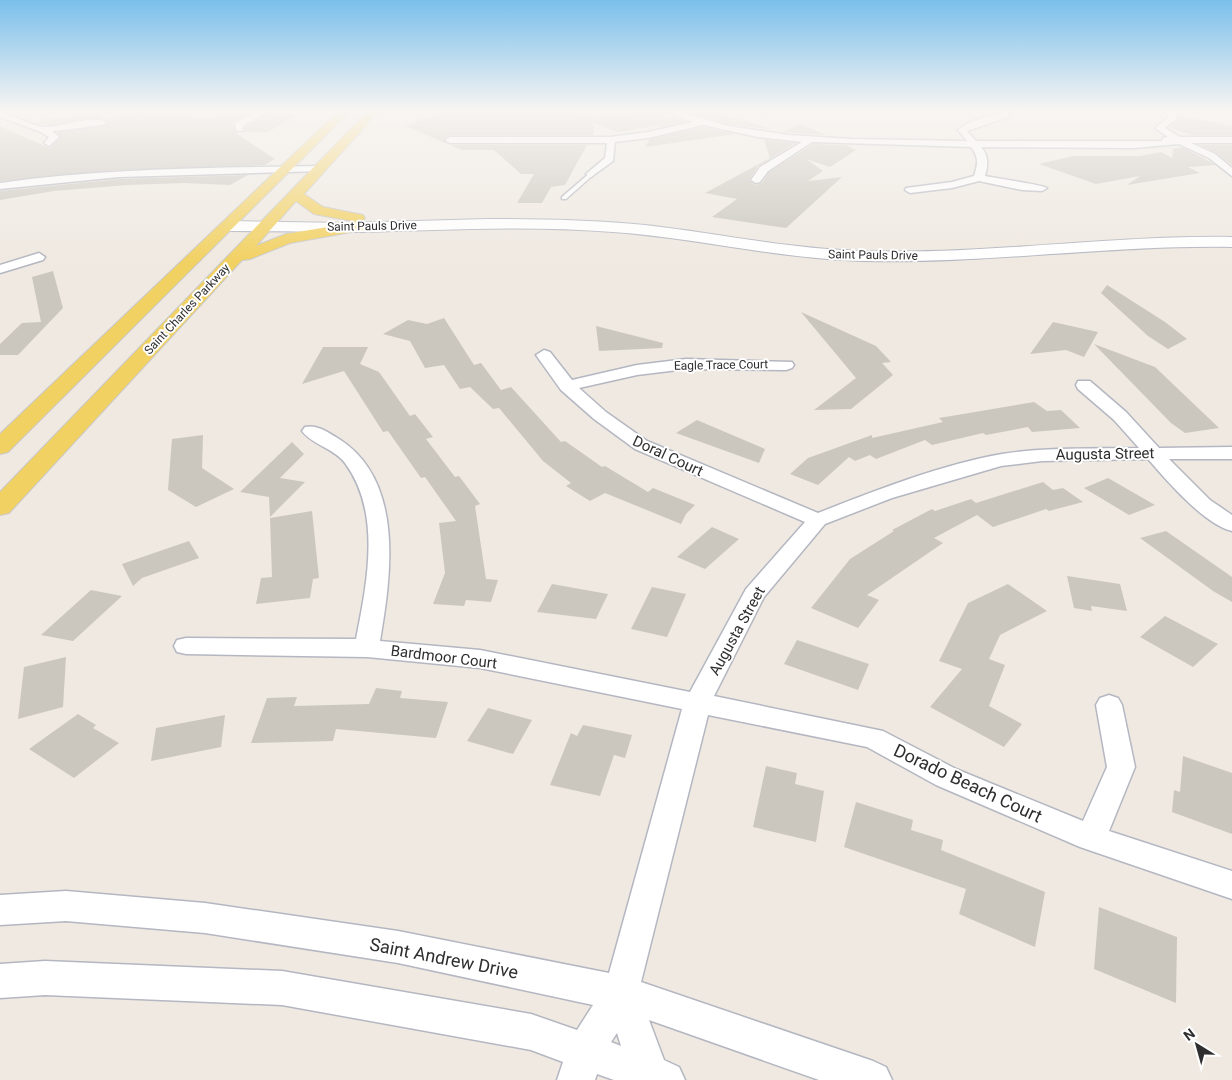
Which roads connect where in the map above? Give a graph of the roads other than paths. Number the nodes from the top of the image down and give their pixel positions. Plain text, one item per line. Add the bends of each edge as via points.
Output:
1 (293, 161) edge
2 (326, 161) edge
3 (607, 161) edge
4 (777, 161) edge
5 (982, 161) edge
6 (1218, 161) edge
7 (319, 169) junction
8 (284, 170) junction
9 (591, 174) joint
10 (1232, 174) edge
11 (979, 178) junction
12 (756, 180) dead end
13 (0, 186) edge
14 (1042, 188) dead end
15 (910, 190) dead end
16 (295, 194) junction
17 (564, 198) dead end
18 (232, 222) junction
19 (269, 223) junction
20 (361, 223) junction
21 (1232, 242) edge
22 (39, 257) dead end
23 (232, 262) junction
24 (0, 270) edge
25 (544, 355) dead end
26 (786, 365) dead end
27 (1084, 385) dead end
28 (567, 386) junction
29 (311, 431) dead end
30 (0, 447) edge
31 (1232, 453) edge
32 (1153, 454) junction
33 (0, 507) edge
34 (818, 520) junction
35 (1232, 525) edge
36 (186, 646) dead end
37 (367, 648) junction
38 (697, 704) junction
39 (1109, 705) dead end
40 (1091, 838) junction
41 (1232, 885) edge
42 (0, 910) edge
43 (0, 981) edge
44 (621, 993) junction
45 (580, 1065) edge
46 (655, 1078) edge
47 (873, 1080) edge

1 - 8 main road, Saint Charles Parkway
2 - 7 main road, Saint Charles Parkway
3 - 9 street
4 - 12 street via 764,169
5 - 11 street
6 - 10 street
7 - 8 street
7 - 16 main road, Saint Charles Parkway
8 - 13 street via 88,175
8 - 18 main road, Saint Charles Parkway
9 - 17 lane
11 - 14 street
11 - 15 street
16 - 19 main road, Saint Charles Parkway
16 - 20 main road via 318,211
18 - 19 street, Saint Pauls Drive
18 - 30 main road, Saint Charles Parkway
19 - 20 street, Saint Pauls Drive
19 - 23 main road, Saint Charles Parkway
20 - 21 street, Saint Pauls Drive via 633,229 774,248 864,256 962,255 1178,241
20 - 23 main road via 286,238
22 - 24 street
23 - 33 main road, Saint Charles Parkway
25 - 28 street, Doral Court
26 - 28 street, Eagle Trace Court via 686,364 637,370
27 - 32 street via 1120,416
28 - 34 street, Doral Court via 616,430 641,445
29 - 37 street via 331,442 353,461 371,492 380,570
31 - 32 street, Augusta Street
32 - 34 street, Augusta Street via 1042,455 986,463 885,494
32 - 35 street via 1203,504
34 - 38 street, Augusta Street via 754,594
36 - 37 street, Bardmoor Court
37 - 38 street, Bardmoor Court via 480,659
38 - 40 street, Dorado Beach Court via 873,738 946,777
38 - 44 street, Augusta Street
39 - 40 street via 1121,767
40 - 41 street, Dorado Beach Court
42 - 44 street, Saint Andrew Drive via 66,906 205,918 398,947
43 - 45 street via 45,978 282,988 531,1032
44 - 45 street, Augusta Street
44 - 46 street
44 - 47 street, Saint Andrew Drive
45 - 46 street

